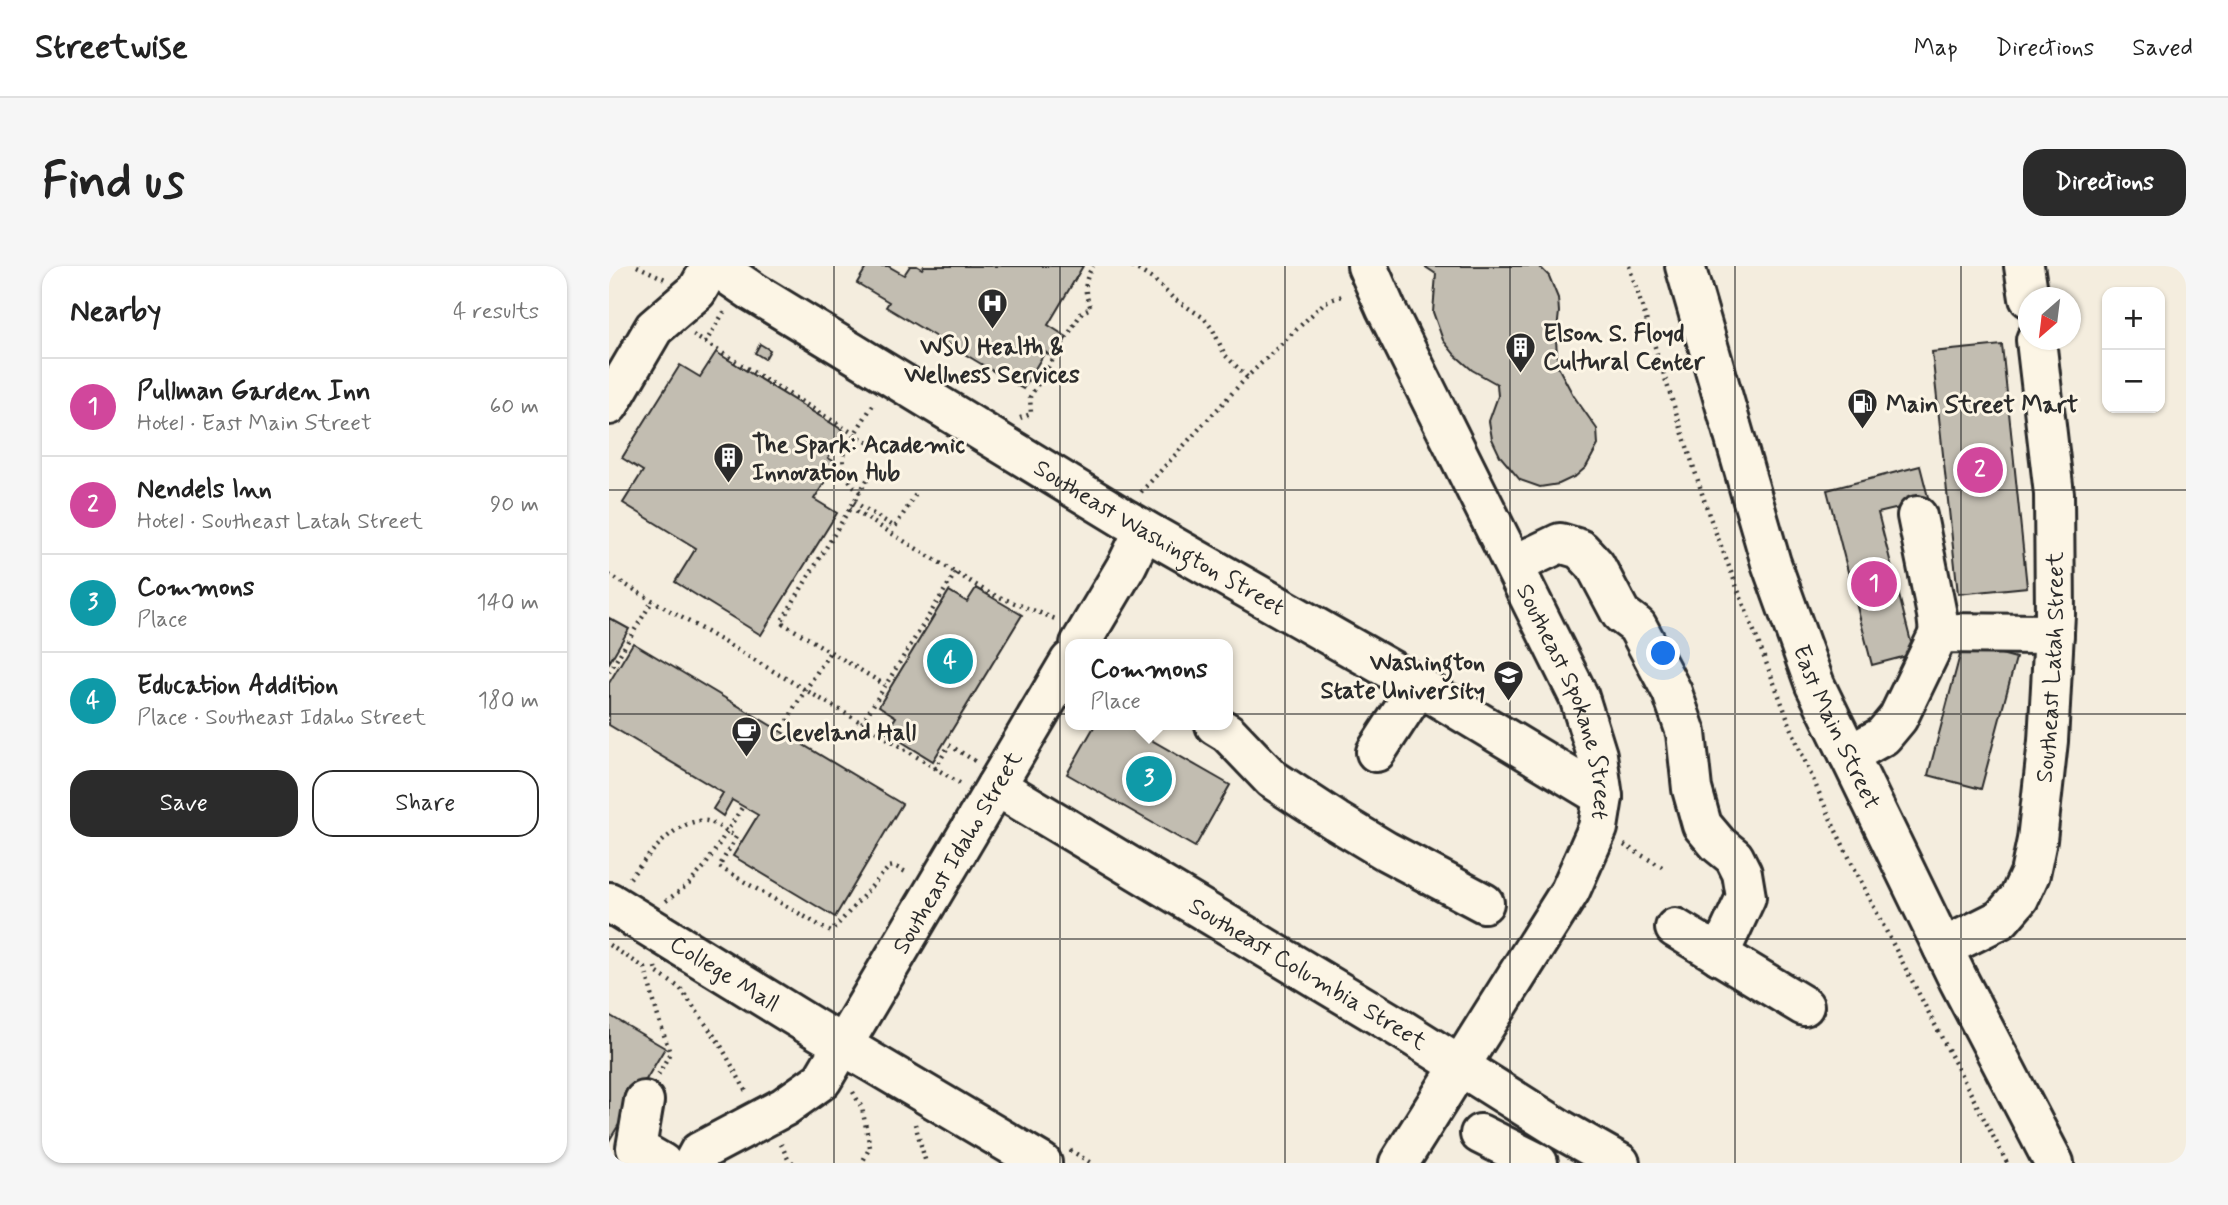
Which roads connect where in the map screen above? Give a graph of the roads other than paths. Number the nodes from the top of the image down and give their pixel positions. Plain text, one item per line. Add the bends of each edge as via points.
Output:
1 (711, 266) edge
2 (725, 266) edge
3 (1659, 266) edge
4 (1685, 266) edge
5 (2024, 266) edge
6 (1358, 280) edge
7 (2027, 287) edge
8 (1699, 315) junction
9 (2036, 350) edge
10 (609, 405) edge
11 (1917, 516) dead end
12 (1145, 530) junction
13 (1514, 565) junction
14 (1939, 633) junction
15 (2054, 635) junction
16 (1079, 639) edge
17 (1065, 658) edge
18 (1419, 686) junction
19 (1223, 730) edge
20 (1376, 752) dead end
21 (1849, 755) junction
22 (978, 777) junction
23 (1603, 797) junction
24 (619, 890) edge
25 (1484, 903) dead end
26 (1675, 929) dead end
27 (1943, 948) junction
28 (1719, 955) junction
29 (1804, 1006) dead end
30 (843, 1044) junction
31 (1460, 1066) junction
32 (644, 1101) road end
33 (1480, 1134) dead end
34 (1050, 1153) edge
35 (642, 1158) edge
36 (1609, 1160) edge
37 (693, 1163) edge
38 (1399, 1163) edge
39 (1538, 1163) edge
40 (2053, 1163) edge

1 - 10 street via 697,291 654,328
2 - 12 street, Southeast Washington Street via 731,277 753,292
3 - 8 street
4 - 8 street, East Main Street
5 - 7 street
6 - 13 street, Southeast Spokane Street via 1386,309
8 - 21 street, East Main Street via 1771,563 1815,685
9 - 15 street, Southeast Latah Street via 2054,494
11 - 14 street
12 - 16 street, Southeast Idaho Street
12 - 18 street, Southeast Washington Street
13 - 23 street, Southeast Spokane Street via 1579,697 1598,755
13 - 28 street via 1560,543 1580,549 1595,565 1621,614 1637,626 1667,681 1686,733 1692,789 1702,825 1734,857 1747,897
14 - 15 street
14 - 21 street via 1898,718 1883,736
15 - 27 street, Southeast Latah Street via 2048,741 2031,874 2001,919
17 - 22 street, Southeast Idaho Street
18 - 20 street
18 - 23 street, Southeast Washington Street
19 - 25 street via 1272,779 1376,845
21 - 27 street, East Main Street
22 - 30 street, Southeast Idaho Street
22 - 31 street, Southeast Columbia Street
23 - 31 street, Southeast Spokane Street via 1598,828 1570,891
24 - 30 street, College Mall
26 - 28 street
27 - 40 street, East Main Street
28 - 29 street
30 - 34 street, College Mall
30 - 37 street, Southeast Idaho Street via 822,1080 783,1107 699,1152
31 - 36 street, Southeast Columbia Street
31 - 38 street, Southeast Spokane Street
32 - 35 street
33 - 39 street

